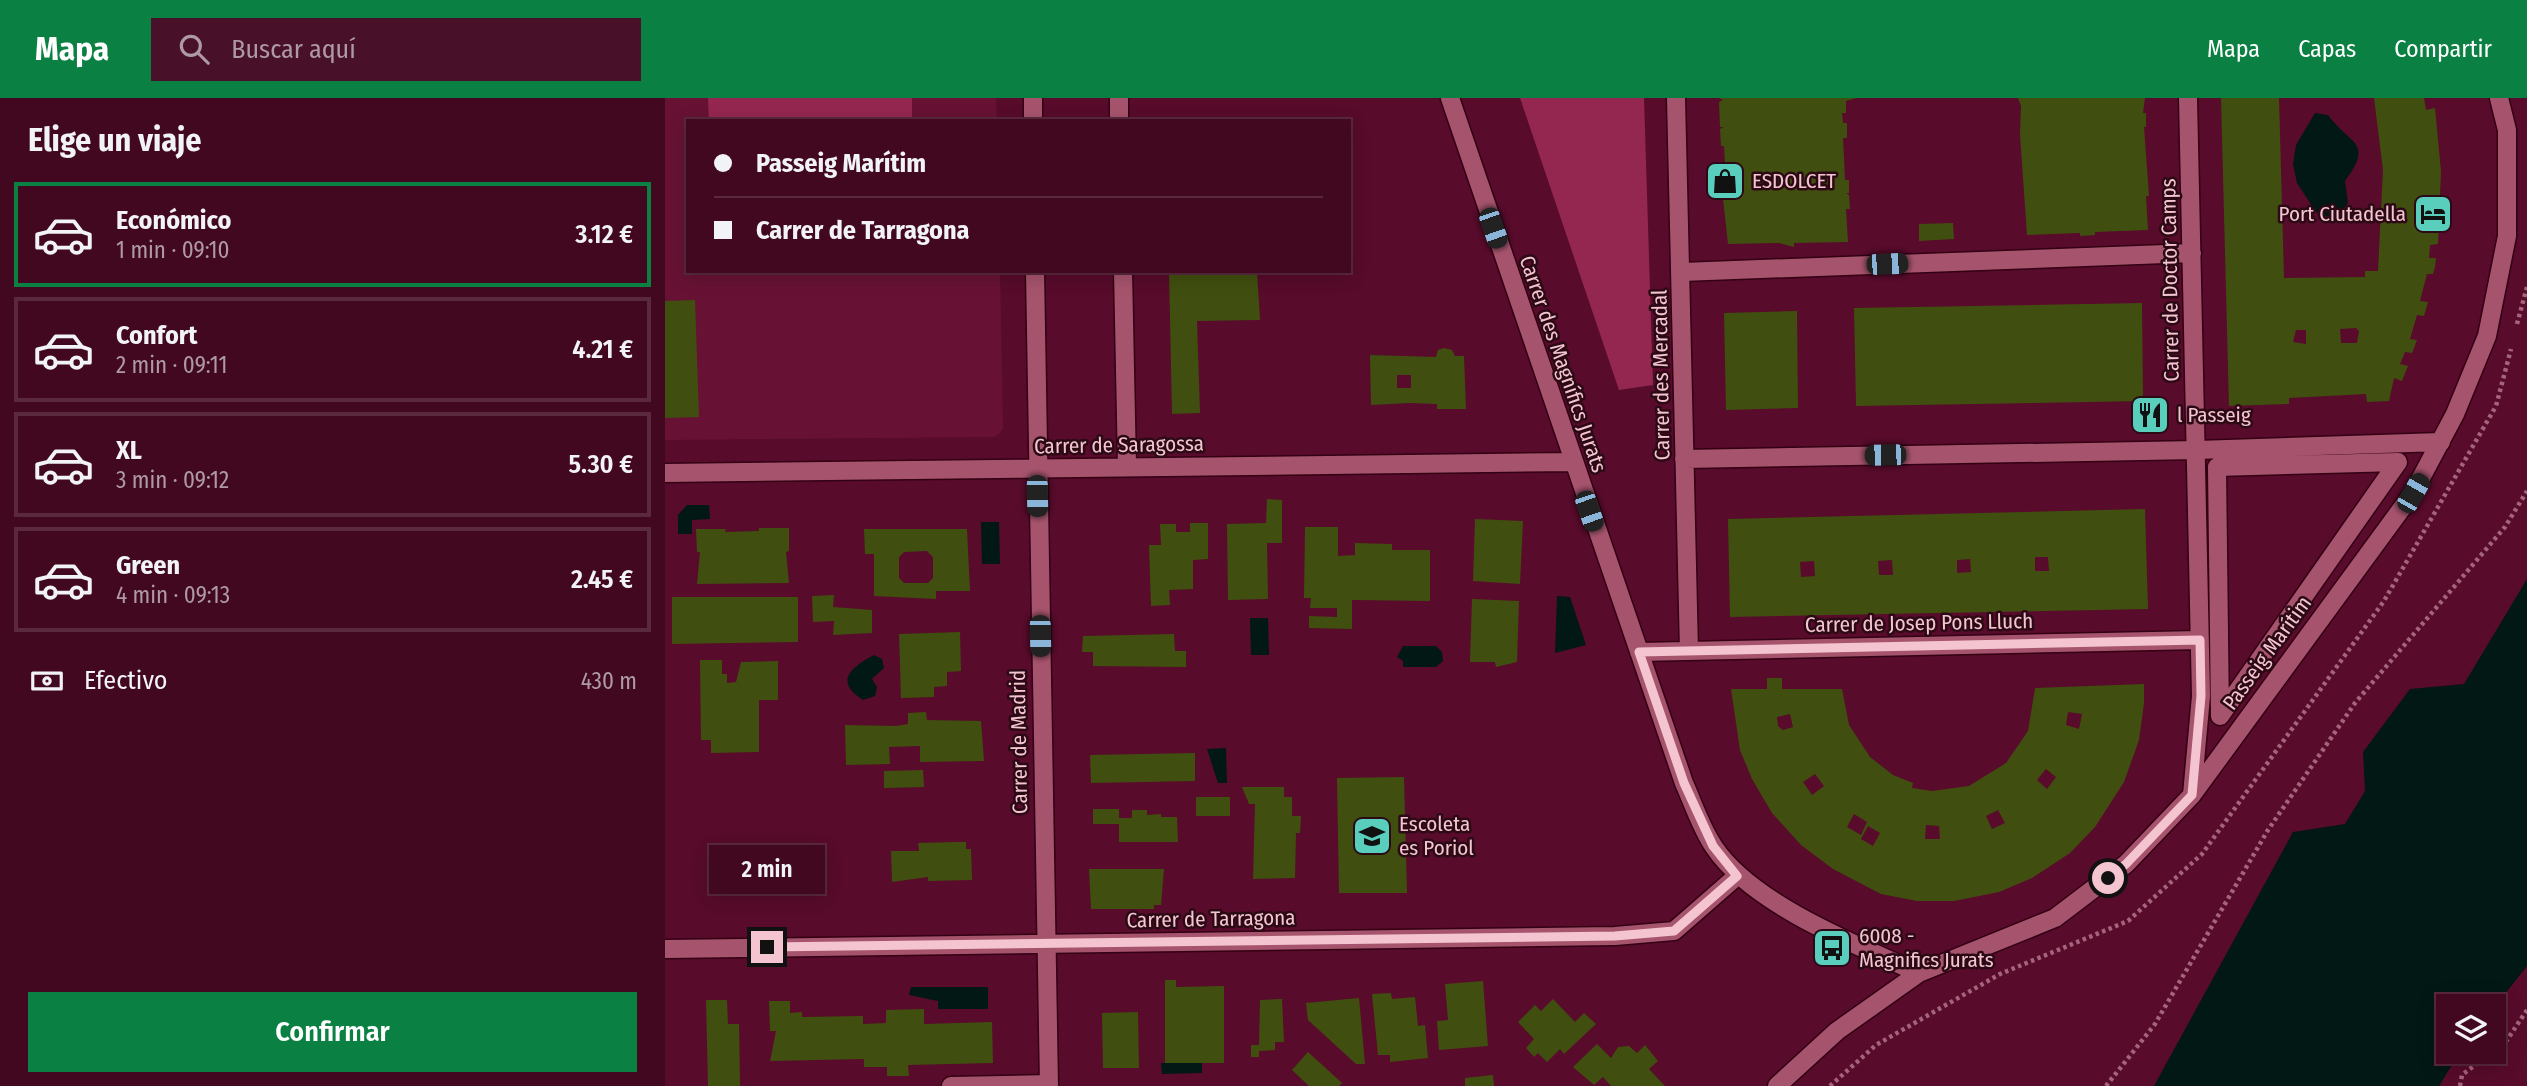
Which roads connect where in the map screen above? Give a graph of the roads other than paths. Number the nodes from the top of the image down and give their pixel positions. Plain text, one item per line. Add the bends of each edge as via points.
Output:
1 (1033, 98) edge
2 (1119, 98) edge
3 (1450, 98) edge
4 (1677, 98) edge
5 (2188, 98) edge
6 (2499, 98) edge
7 (1033, 119) edge
8 (1119, 119) edge
9 (2192, 253) junction
10 (1682, 272) junction
11 (1034, 273) edge
12 (1123, 273) edge
13 (2441, 442) junction
14 (2197, 450) junction
15 (2379, 454) junction
16 (1684, 458) junction
17 (2233, 458) junction
18 (1573, 462) junction
19 (1127, 467) junction
20 (1037, 468) junction
21 (665, 473) edge
22 (2208, 507) junction
23 (2200, 640) junction
24 (1689, 651) junction
25 (1639, 652) junction
26 (2220, 689) junction
27 (2201, 696) junction
28 (2192, 795) junction
29 (1737, 876) junction
30 (1046, 944) junction
31 (665, 949) edge
32 (1919, 973) junction
33 (1049, 1085) edge
34 (951, 1086) edge
35 (1777, 1086) edge

1 - 7 street
2 - 8 street
3 - 18 street, Carrer des Magnífics Jurats
4 - 10 street, Carrer des Mercadal
5 - 9 street, Carrer de Doctor Camps
6 - 13 street, Passeig Marítim via 2507,130 2507,236 2487,336
9 - 10 street
9 - 14 street, Carrer de Doctor Camps
10 - 16 street, Carrer des Mercadal
11 - 20 street, Carrer de Madrid
12 - 19 street
13 - 15 street
13 - 28 street, Passeig Marítim via 2413,493
14 - 16 street
14 - 17 street
14 - 22 street, Carrer de Doctor Camps
15 - 17 street
15 - 26 street via 2398,462 2220,716
16 - 24 street, Carrer des Mercadal
17 - 22 street via 2217,467
18 - 19 street, Carrer de Saragossa
18 - 25 street, Carrer des Magnífics Jurats
19 - 20 street, Carrer de Saragossa
20 - 21 street, Carrer de Saragossa
20 - 30 street, Carrer de Madrid
22 - 23 street, Carrer de Doctor Camps
22 - 26 street
23 - 24 street, Carrer de Josep Pons Lluch
23 - 27 street, Carrer de Doctor Camps
24 - 25 street, Carrer de Josep Pons Lluch
25 - 29 street, Carrer des Magnífics Jurats via 1684,783 1713,846
26 - 27 street
27 - 28 street, Carrer de Doctor Camps
28 - 32 street, Passeig Marítim via 2126,864 2055,918
29 - 30 street, Carrer de Tarragona via 1674,931 1615,936
29 - 32 street, Carrer des Magnífics Jurats via 1824,930
30 - 31 street, Carrer de Tarragona
30 - 33 street, Carrer de Madrid
32 - 35 street, Passeig Marítim via 1837,1031
33 - 34 street

